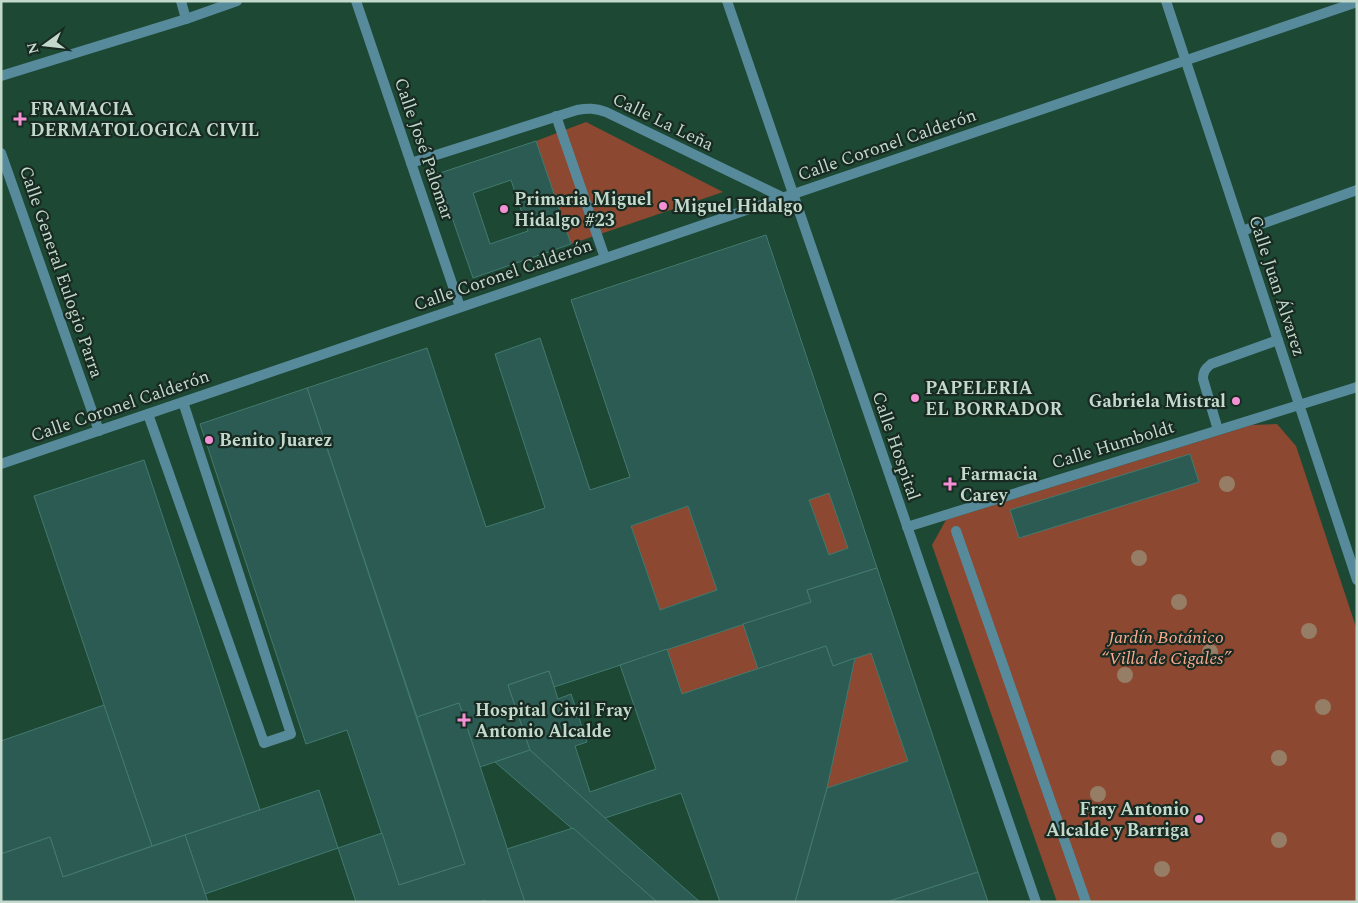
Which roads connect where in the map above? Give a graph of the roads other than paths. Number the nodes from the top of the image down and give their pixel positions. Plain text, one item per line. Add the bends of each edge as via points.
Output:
1 (181, 1) edge
2 (237, 1) edge
3 (356, 1) edge
4 (727, 1) edge
5 (1166, 1) edge
6 (1357, 2) edge
7 (186, 20) junction
8 (1186, 60) junction
9 (1, 76) edge
10 (556, 116) junction
11 (1, 153) edge
12 (412, 163) junction
13 (1357, 190) edge
14 (792, 194) junction
15 (782, 197) junction
16 (1242, 231) junction
17 (604, 258) junction
18 (460, 307) junction
19 (1278, 340) junction
20 (1357, 387) edge
21 (183, 402) junction
22 (1299, 405) junction
23 (148, 414) junction
24 (1218, 430) junction
25 (99, 431) junction
26 (1, 464) edge
27 (907, 526) junction
28 (956, 531) dead end
29 (1357, 580) edge
30 (1036, 902) edge
31 (1086, 902) edge

1 - 7 street
2 - 7 street
3 - 12 street, Calle José Palomar
4 - 14 street, Calle Hospital
5 - 8 street, Calle Juan Álvarez
6 - 8 street, Calle Coronel Calderón
7 - 9 street
8 - 14 street, Calle Coronel Calderón
8 - 16 street, Calle Juan Álvarez
10 - 12 street, Calle La Leña
10 - 15 street, Calle La Leña via 596,108
10 - 17 street
11 - 25 street, Calle General Eulogio Parra
12 - 18 street, Calle José Palomar
13 - 16 street
14 - 15 street, Calle Coronel Calderón
14 - 27 street, Calle Hospital
15 - 17 street, Calle Coronel Calderón
16 - 19 street, Calle Juan Álvarez
17 - 18 street, Calle Coronel Calderón
18 - 21 street, Calle Coronel Calderón
19 - 22 street, Calle Juan Álvarez
19 - 24 street via 1206,368 1203,379
20 - 22 street, Calle Humboldt
21 - 23 street, Calle Coronel Calderón
21 - 23 street via 290,734 264,743
22 - 24 street, Calle Humboldt
22 - 29 street, Calle Juan Álvarez
23 - 25 street, Calle Coronel Calderón
24 - 27 street, Calle Humboldt
25 - 26 street, Calle Coronel Calderón
27 - 30 street, Calle Hospital
28 - 31 street

